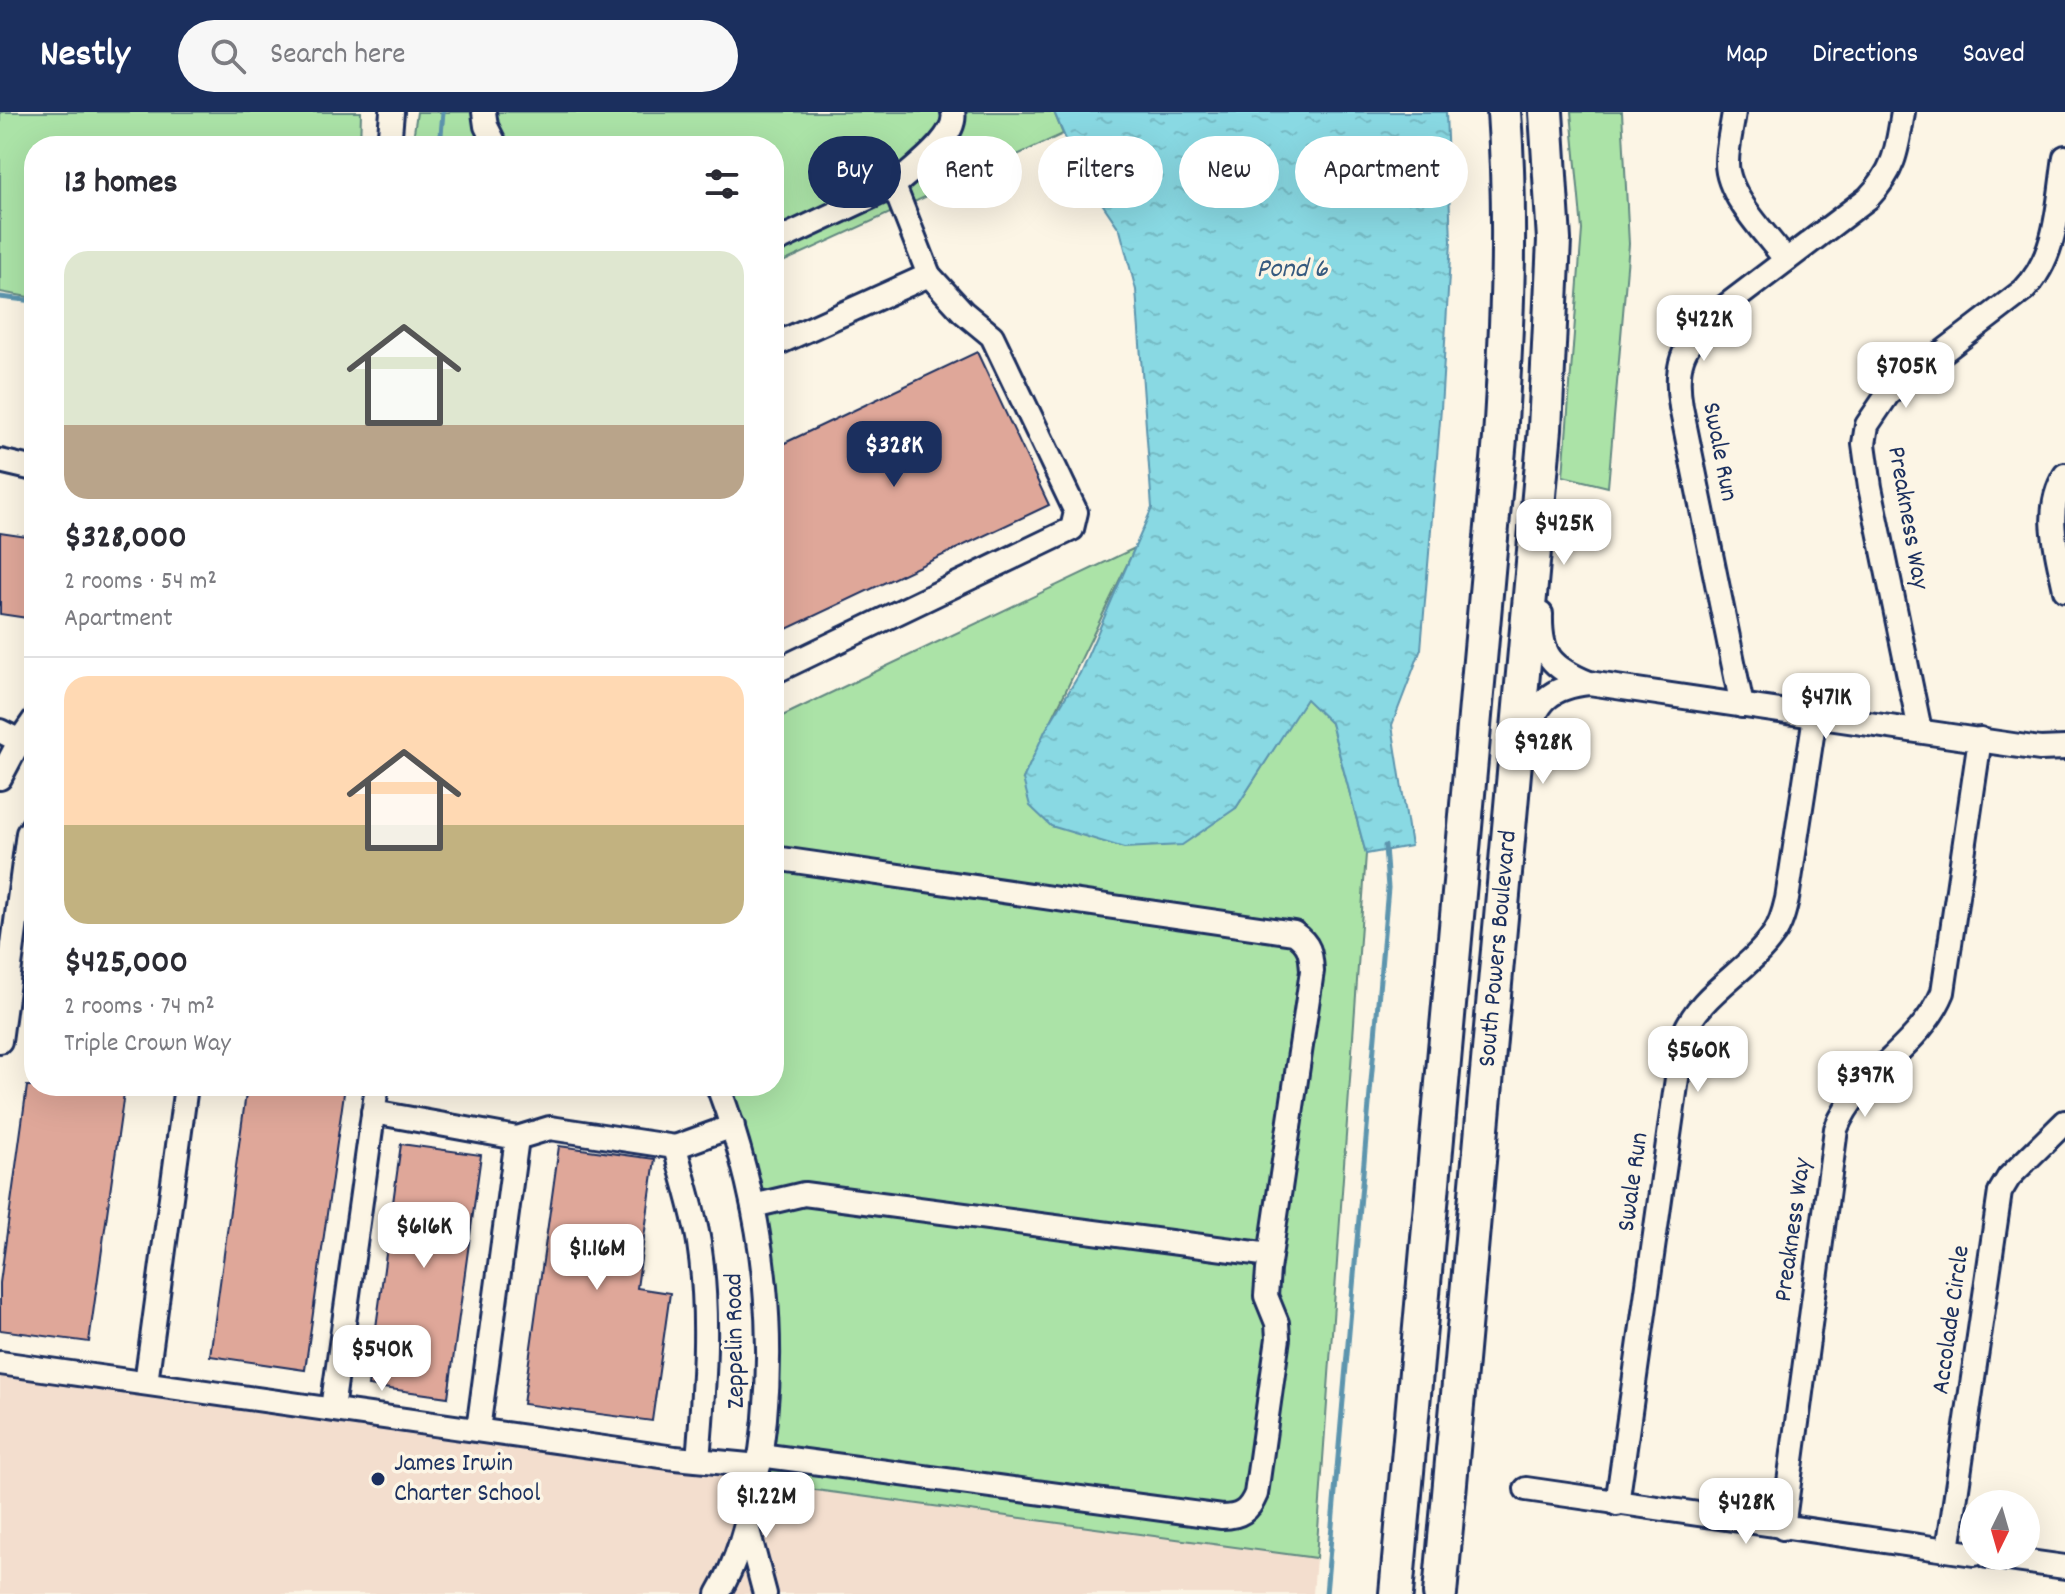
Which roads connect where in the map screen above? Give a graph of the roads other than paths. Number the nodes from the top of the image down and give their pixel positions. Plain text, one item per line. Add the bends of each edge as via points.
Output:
1 (392, 112) edge
2 (484, 112) edge
3 (953, 112) edge
4 (1504, 112) edge
5 (1546, 112) edge
6 (1734, 112) edge
7 (1903, 112) edge
8 (390, 136) edge
9 (491, 136) edge
10 (2065, 157) edge
11 (901, 180) edge
12 (901, 204) edge
13 (847, 208) edge
14 (784, 237) edge
15 (1786, 260) junction
16 (929, 275) junction
17 (784, 340) edge
18 (1543, 454) junction
19 (0, 461) edge
20 (24, 467) edge
21 (2065, 475) edge
22 (2065, 590) edge
23 (784, 667) edge
24 (1589, 683) junction
25 (1742, 706) junction
26 (1815, 716) junction
27 (1920, 730) junction
28 (1980, 739) junction
29 (18, 740) edge
30 (2065, 748) edge
31 (0, 778) edge
32 (784, 859) edge
33 (24, 863) edge
34 (1503, 886) junction
35 (0, 1041) edge
36 (185, 1096) edge
37 (375, 1096) edge
38 (722, 1096) edge
39 (373, 1112) junction
40 (2065, 1122) edge
41 (733, 1126) junction
42 (517, 1138) junction
43 (675, 1147) junction
44 (753, 1206) junction
45 (1270, 1255) junction
46 (0, 1363) edge
47 (146, 1383) junction
48 (332, 1409) junction
49 (478, 1430) junction
50 (698, 1460) junction
51 (760, 1460) junction
52 (1526, 1489) dead end
53 (1617, 1504) junction
54 (747, 1526) junction
55 (1783, 1528) junction
56 (1948, 1550) junction
57 (1960, 1552) edge
58 (2040, 1563) edge
59 (2065, 1567) edge
60 (718, 1594) edge
61 (765, 1594) edge
62 (1396, 1594) edge
63 (1440, 1594) edge

1 - 8 street
2 - 9 street
3 - 11 street via 947,137
4 - 62 highway, South Powers Boulevard via 1509,298 1500,438
5 - 18 highway, South Powers Boulevard via 1554,240
6 - 15 street via 1730,180 1737,197
7 - 15 street, Swale Run via 1897,151 1882,184
10 - 27 street, Preakness Way via 2052,242 2037,277 1888,394 1867,425 1870,487
12 - 16 street
13 - 14 street
15 - 25 street, Swale Run via 1695,333 1678,369 1681,407
16 - 17 street
16 - 23 street via 992,336 1076,512 1072,529
18 - 24 street via 1541,637 1554,664
18 - 34 highway, South Powers Boulevard
19 - 20 street
21 - 22 street via 2052,508
24 - 25 street
24 - 34 street via 1551,693 1531,721
25 - 26 street
26 - 27 street
26 - 53 street, Swale Run via 1781,921 1759,951 1689,1019 1683,1036
27 - 28 street
28 - 30 street
28 - 55 street, Preakness Way via 1943,992 1927,1023 1854,1094 1836,1129
29 - 31 street
32 - 45 street via 1294,933 1306,942 1312,971
33 - 35 street
34 - 63 highway, South Powers Boulevard
36 - 47 street
37 - 39 street
38 - 41 street, Zeppelin Road
39 - 42 street
39 - 48 street
40 - 56 street, Accolade Circle via 2000,1192
41 - 43 street
41 - 44 street, Zeppelin Road
42 - 43 street via 550,1128
42 - 49 street
43 - 50 street via 699,1241 706,1303
44 - 45 street via 804,1194
44 - 51 street, Zeppelin Road via 768,1326
45 - 51 street via 1266,1296 1278,1338 1256,1494 1242,1514 1222,1517
46 - 47 street
47 - 48 street
48 - 49 street
49 - 50 street
50 - 51 street
51 - 54 street, Zeppelin Road
52 - 53 street
53 - 55 street
54 - 60 street, Zeppelin Road
54 - 61 street
55 - 56 street
56 - 57 street
58 - 59 street

